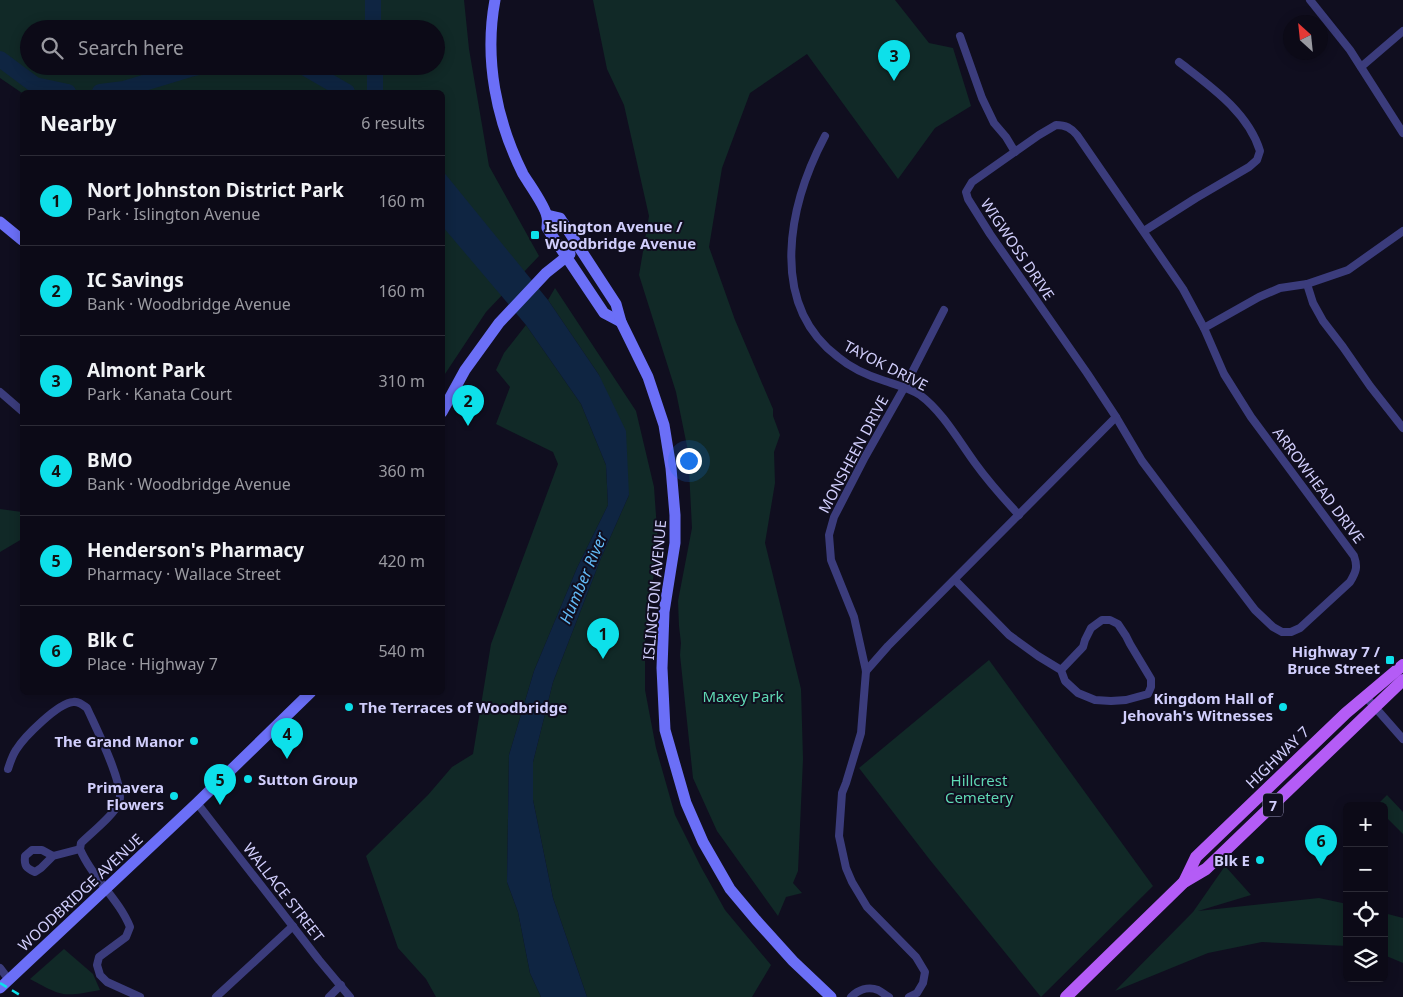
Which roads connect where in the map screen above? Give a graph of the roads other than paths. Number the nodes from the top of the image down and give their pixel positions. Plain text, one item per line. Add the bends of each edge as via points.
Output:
1 (495, 0) edge
2 (1310, 0) edge
3 (1403, 31) edge
4 (960, 36) dead end
5 (1179, 62) dead end
6 (1361, 67) junction
7 (1403, 133) edge
8 (825, 136) dead end
9 (1014, 152) junction
10 (547, 215) junction
11 (0, 222) edge
12 (1144, 231) junction
13 (1403, 231) edge
14 (20, 238) edge
15 (579, 247) junction
16 (565, 257) junction
17 (1306, 284) junction
18 (944, 310) dead end
19 (620, 322) junction
20 (1204, 328) junction
21 (904, 388) junction
22 (0, 392) edge
23 (445, 407) edge
24 (20, 409) edge
25 (1116, 417) junction
26 (1403, 428) edge
27 (1019, 515) junction
28 (954, 580) junction
29 (1403, 665) edge
30 (1061, 670) junction
31 (866, 671) junction
32 (1403, 680) edge
33 (307, 695) edge
34 (1366, 697) junction
35 (1375, 707) junction
36 (1403, 739) edge
37 (8, 769) dead end
38 (198, 803) junction
39 (80, 849) junction
40 (53, 856) dead end
41 (1184, 882) junction
42 (104, 889) junction
43 (293, 926) junction
44 (0, 968) edge
45 (9, 980) junction
46 (341, 985) junction
47 (0, 988) edge
48 (140, 997) edge
49 (216, 997) edge
50 (329, 997) edge
51 (350, 997) edge
52 (831, 997) edge
53 (851, 997) edge
54 (889, 997) edge
55 (909, 997) edge
56 (1066, 997) edge

1 - 10 main road, ISLINGTON AVENUE via 491,34 493,86 524,174
2 - 6 street
3 - 6 street
4 - 9 street via 982,98
5 - 12 street via 1236,110 1252,132 1260,151 1257,160 1249,167
6 - 7 street
8 - 21 street, TAYOK DRIVE via 812,161 795,214 790,253 794,293 811,330 822,344 854,368
9 - 12 street, WIGWOSS DRIVE via 1056,126 1071,129
9 - 25 street, WIGWOSS DRIVE via 972,182 966,192 968,199
10 - 15 main road, ISLINGTON AVENUE via 560,218
10 - 16 main road, ISLINGTON AVENUE via 547,228
11 - 14 main road
12 - 20 street, WIGWOSS DRIVE via 1184,289
13 - 17 street via 1348,270
15 - 16 main road
15 - 19 main road, ISLINGTON AVENUE via 616,304
16 - 19 main road, ISLINGTON AVENUE via 604,313
16 - 23 main road via 498,323 465,370
17 - 20 street via 1280,288 1259,297
17 - 26 street via 1323,321
18 - 21 street, MONSHEEN DRIVE
19 - 52 main road, ISLINGTON AVENUE via 648,377 664,425 671,468 675,543 664,612 662,668 665,730 686,803 703,842 730,889 793,961
20 - 25 street, ARROWHEAD DRIVE via 1224,374 1251,417 1354,556 1356,573 1350,582 1300,628 1282,632 1273,627 1255,610 1142,461
21 - 27 street, TAYOK DRIVE via 920,396 937,411
21 - 31 street, MONSHEEN DRIVE via 834,517 829,535 830,560 854,617
22 - 24 street
25 - 27 street
27 - 28 street
28 - 30 street via 1009,635
28 - 31 street
29 - 34 main road, HIGHWAY 7 / 7
30 - 30 street via 1065,681 1078,693 1095,700 1126,700 1148,694 1151,687 1151,678 1126,636 1118,624 1110,620 1102,620 1091,628 1083,647
31 - 55 street, MONSHEEN DRIVE via 861,733 842,793 839,836 846,868 867,907 916,957 925,972 917,993
32 - 35 main road, HIGHWAY 7 / 7
33 - 38 main road, WOODBRIDGE AVENUE
34 - 35 street
34 - 41 main road, HIGHWAY 7 / 7 via 1196,857
35 - 36 street
35 - 41 main road, HIGHWAY 7 / 7 via 1206,869
37 - 39 street via 15,751 35,727 72,702 83,704 116,776 121,795 117,808 81,843
38 - 42 main road, WOODBRIDGE AVENUE
38 - 43 street, WALLACE STREET
39 - 40 street
39 - 42 street
41 - 56 main road, HIGHWAY 7 / 7
42 - 45 main road, WOODBRIDGE AVENUE
42 - 48 street via 126,916 130,927 126,937 99,957 100,974 107,982
43 - 46 street, WALLACE STREET
43 - 49 street
44 - 45 street
45 - 47 main road, WOODBRIDGE AVENUE
46 - 50 street
46 - 51 street, WALLACE STREET
53 - 54 street via 868,988

